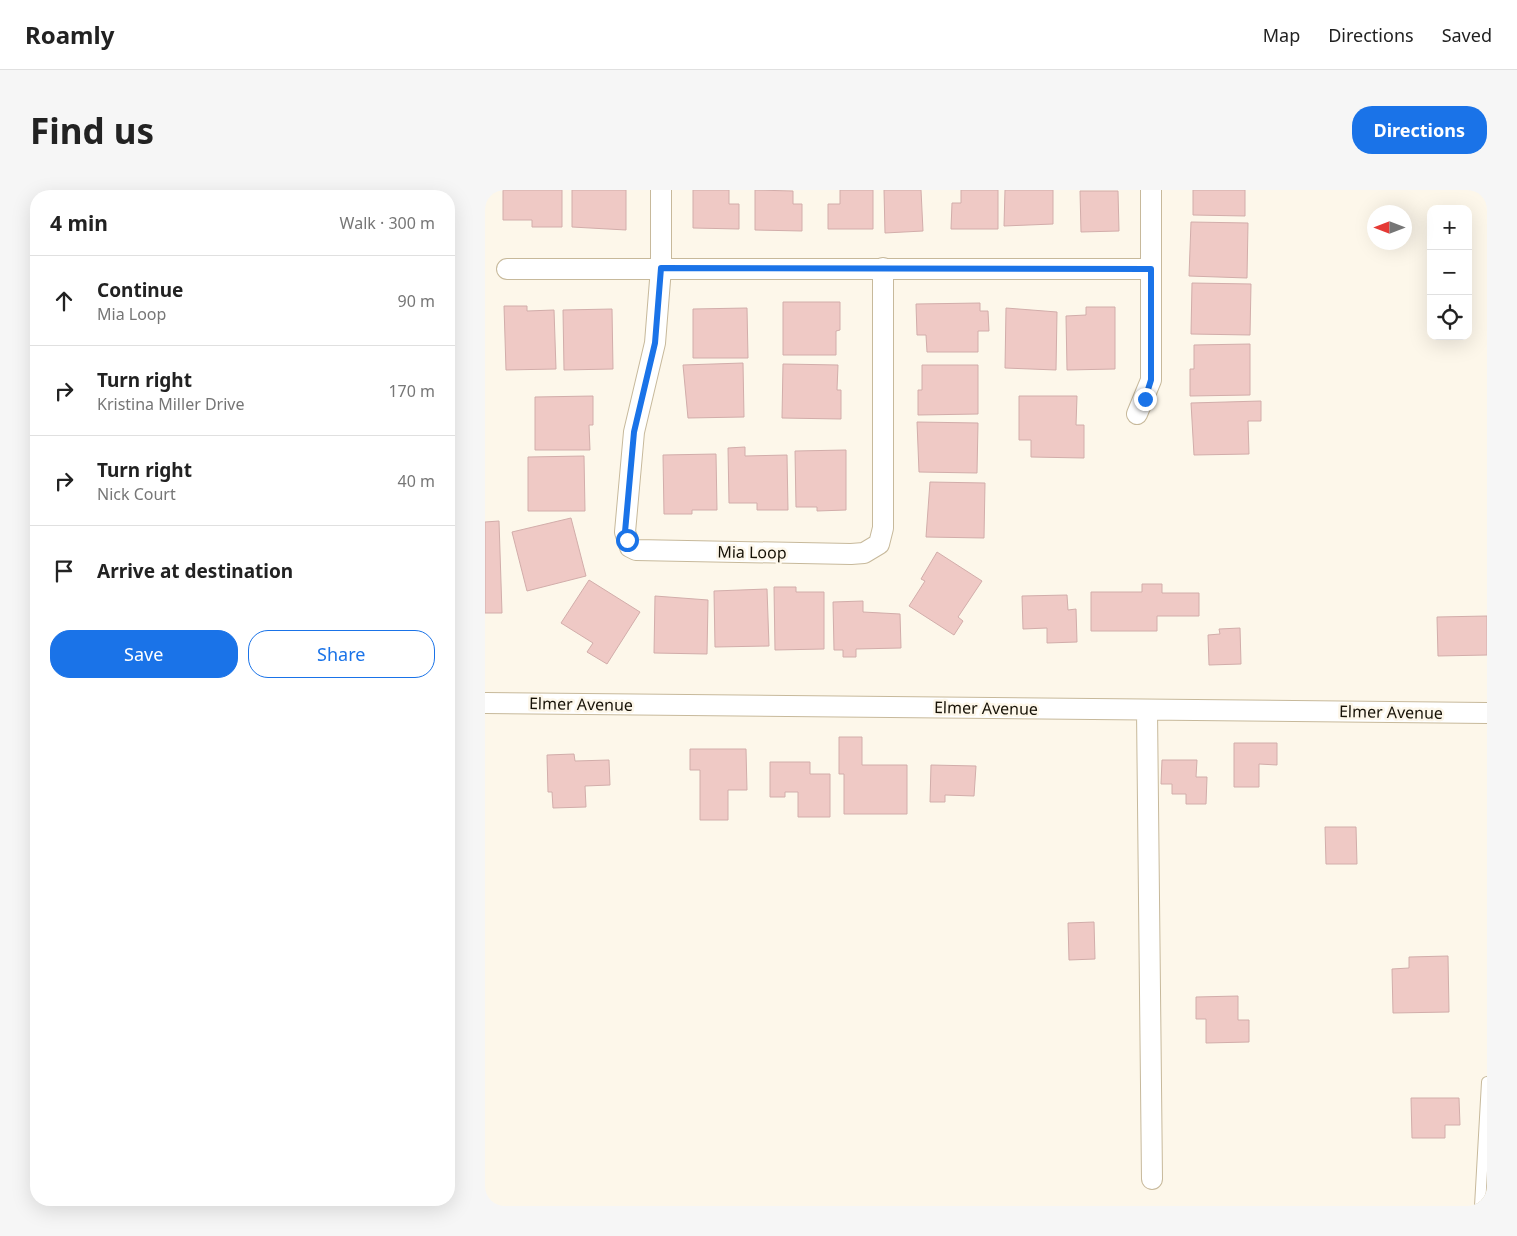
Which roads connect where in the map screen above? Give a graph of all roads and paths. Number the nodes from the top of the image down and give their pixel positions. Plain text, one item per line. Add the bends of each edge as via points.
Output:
1 (661, 190) edge
2 (1151, 190) edge
3 (661, 268) junction
4 (883, 268) junction
5 (507, 269) dead end
6 (1151, 269) junction
7 (1137, 414) dead end
8 (485, 703) edge
9 (1147, 710) junction
10 (1487, 713) edge
11 (1487, 1082) edge
12 (1152, 1179) dead end
13 (1480, 1206) edge

1 - 3 street
2 - 6 street
3 - 4 street
3 - 4 street, Mia Loop via 655,343 634,432 625,532 630,547 643,552 851,554 864,553 879,544 883,528
3 - 5 street
4 - 6 street
6 - 7 street via 1151,380
8 - 9 street, Elmer Avenue
9 - 10 street, Elmer Avenue
9 - 12 street
11 - 13 lane

